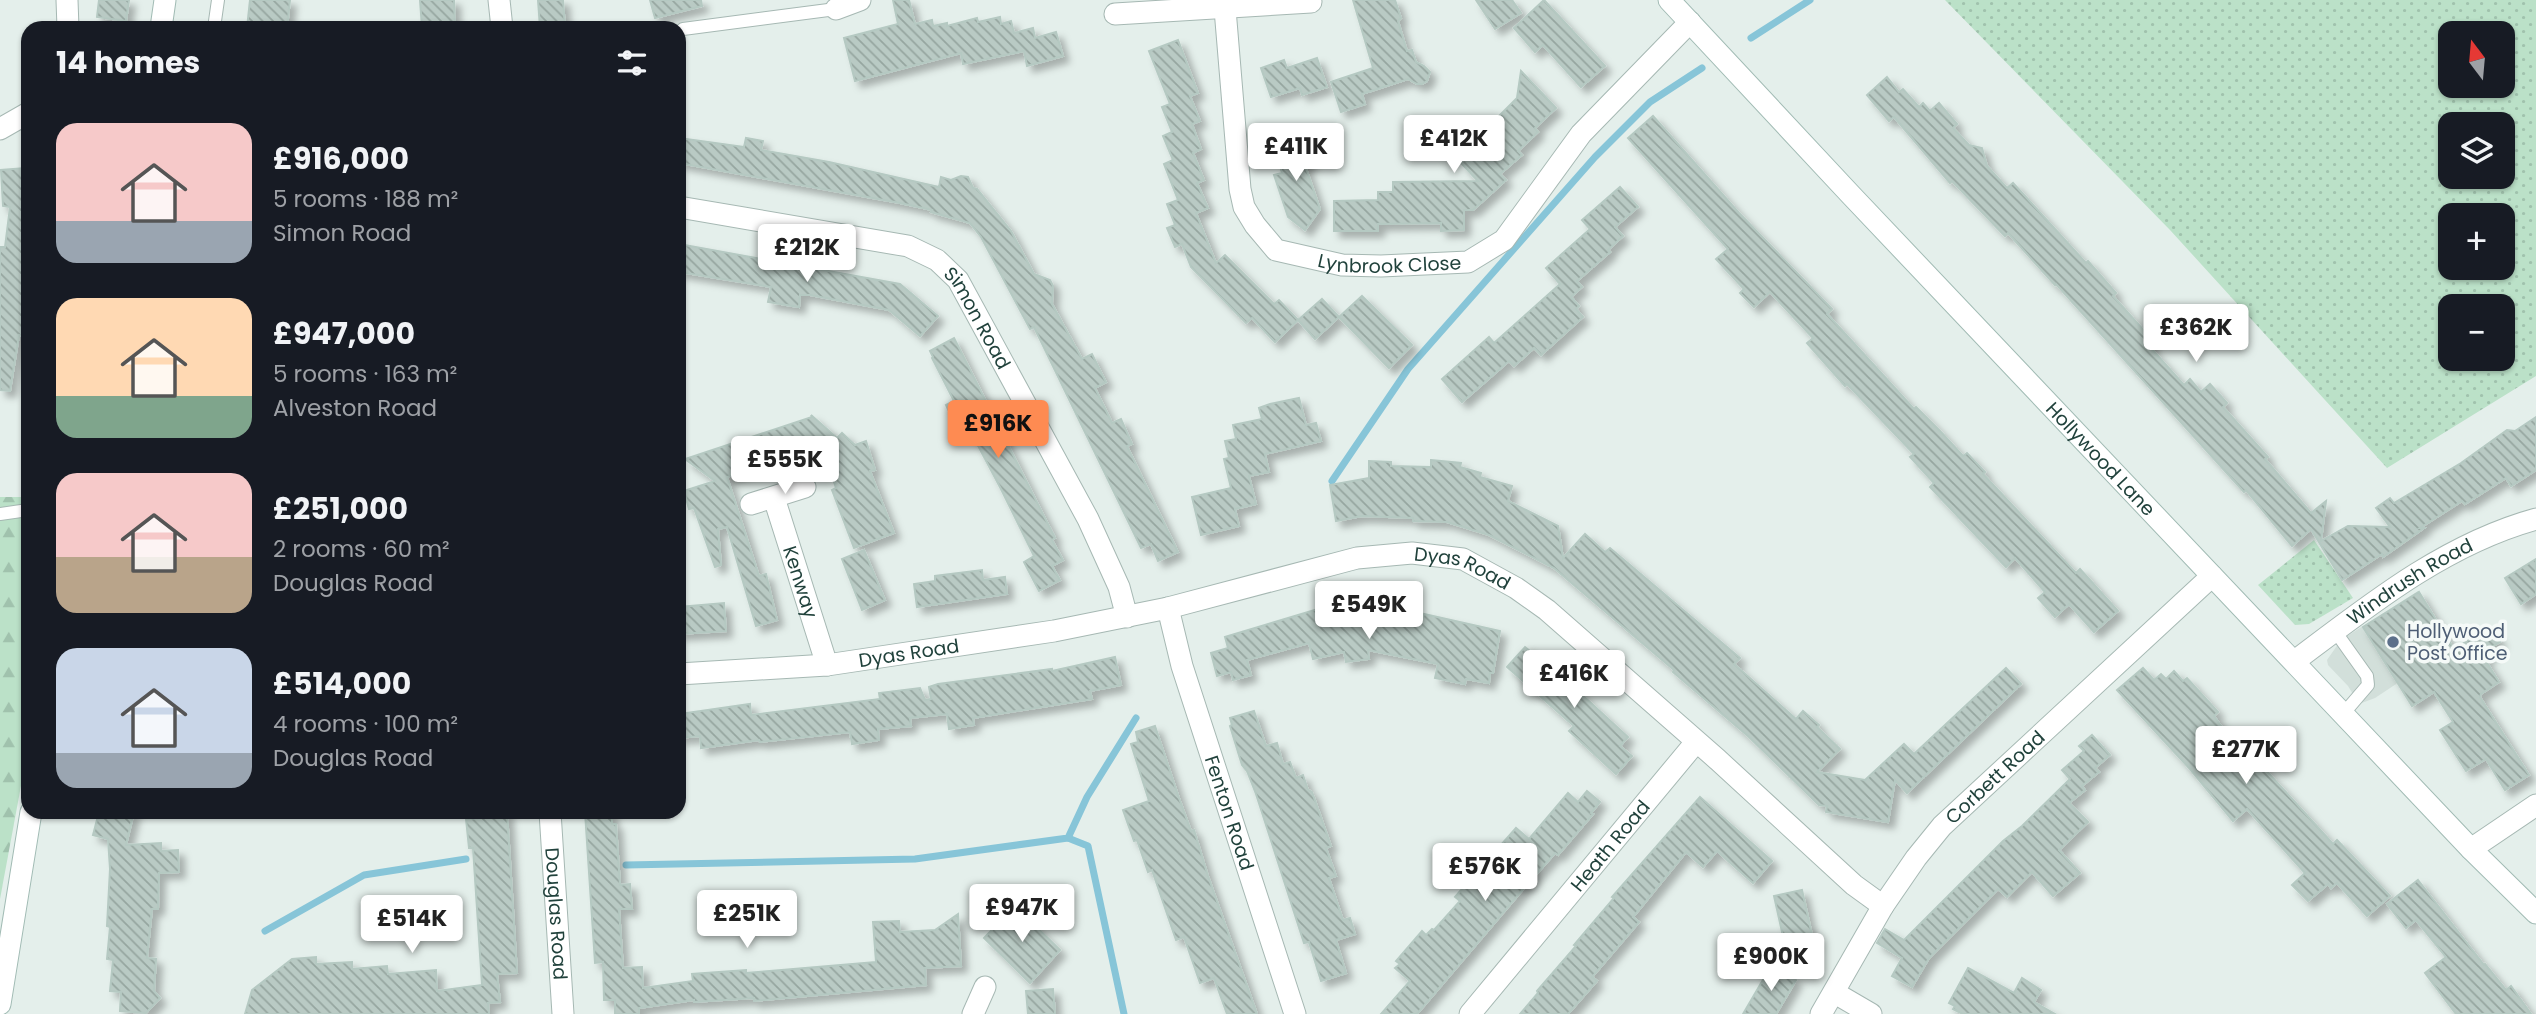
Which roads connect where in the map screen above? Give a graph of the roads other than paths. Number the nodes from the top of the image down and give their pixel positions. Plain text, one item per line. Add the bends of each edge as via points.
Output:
1 (67, 0) edge
2 (165, 0) edge
3 (218, 0) edge
4 (499, 0) edge
5 (860, 0) edge
6 (1669, 0) edge
7 (1311, 2) dead end
8 (836, 9) joint
9 (1225, 9) junction
10 (1115, 14) dead end
11 (68, 21) edge
12 (162, 21) edge
13 (215, 21) edge
14 (501, 21) edge
15 (1690, 22) junction
16 (686, 29) edge
17 (21, 117) edge
18 (0, 129) edge
19 (686, 208) edge
20 (805, 487) dead end
21 (774, 498) junction
22 (751, 504) dead end
23 (21, 511) edge
24 (0, 514) edge
25 (2536, 519) edge
26 (2212, 576) junction
27 (1168, 608) junction
28 (1127, 617) junction
29 (2335, 631) junction
30 (2295, 661) junction
31 (827, 664) junction
32 (686, 674) edge
33 (2344, 713) junction
34 (1696, 742) junction
35 (2536, 805) edge
36 (30, 819) edge
37 (550, 819) edge
38 (2472, 849) junction
39 (1883, 906) junction
40 (2536, 913) edge
41 (985, 987) dead end
42 (1835, 993) junction
43 (0, 1004) edge
44 (563, 1014) edge
45 (973, 1014) edge
46 (1295, 1014) edge
47 (1471, 1014) edge
48 (1821, 1014) edge
49 (1871, 1014) edge

1 - 11 street
2 - 12 street
3 - 13 lane
4 - 14 street
5 - 8 street
6 - 15 street, Hollywood Lane
7 - 9 street
8 - 16 lane
9 - 10 street
9 - 15 street, Lynbrook Close via 1244,208 1276,250 1342,265 1468,262 1504,240 1581,134
15 - 26 street, Hollywood Lane
17 - 18 street
19 - 28 street, Simon Road via 908,246 937,260 958,280 1088,519 1119,587
20 - 21 street
21 - 22 street
21 - 31 street, Kenway
23 - 24 lane
25 - 29 street, Windrush Road via 2460,548
26 - 30 street, Hollywood Lane
26 - 39 street, Corbett Road via 1942,826
27 - 28 street, Dyas Road
27 - 34 street, Dyas Road via 1357,558 1412,553 1463,559 1547,610
27 - 46 street, Fenton Road via 1182,666
28 - 31 street, Dyas Road
29 - 30 street, Windrush Road
29 - 33 lane via 2367,676 2368,685
30 - 33 street, Hollywood Lane
31 - 32 street, Dyas Road
33 - 38 street, Hollywood Lane
34 - 39 street, Dyas Road
34 - 47 street, Heath Road
35 - 38 street
36 - 43 street
37 - 44 street, Douglas Road
38 - 40 street, Hollywood Lane
39 - 42 street, Corbett Road
41 - 45 street
42 - 48 street, Corbett Road
42 - 49 street

